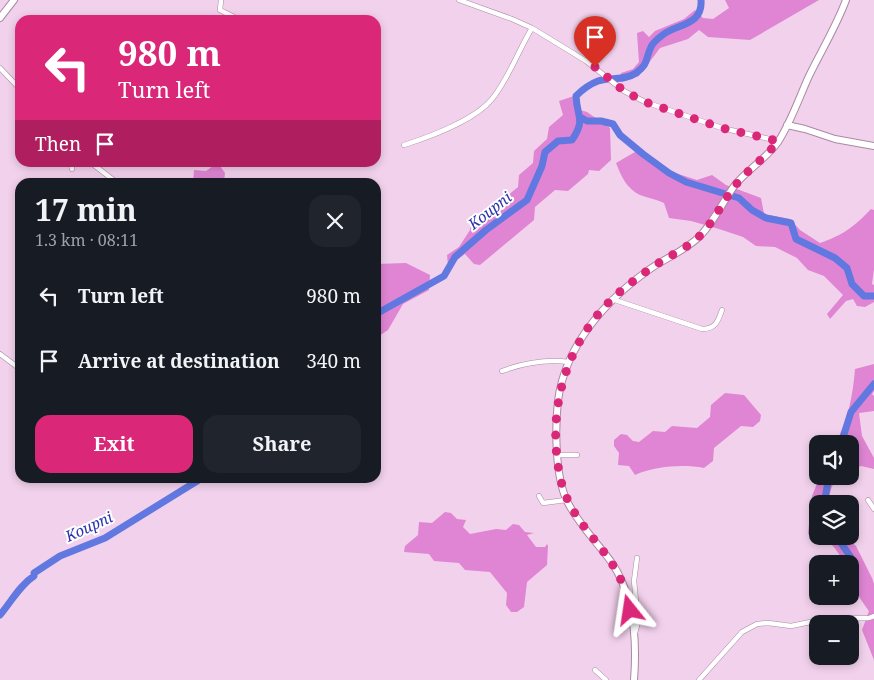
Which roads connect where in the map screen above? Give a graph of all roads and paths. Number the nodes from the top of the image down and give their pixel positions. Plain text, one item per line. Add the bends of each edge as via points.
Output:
1 (14, 0) edge
2 (221, 0) edge
3 (459, 0) edge
4 (846, 0) edge
5 (230, 15) edge
6 (0, 18) edge
7 (532, 28) junction
8 (0, 68) edge
9 (15, 84) edge
10 (787, 125) junction
11 (778, 141) junction
12 (404, 144) dead end
13 (874, 146) edge
14 (96, 167) edge
15 (111, 178) edge
16 (612, 300) junction
17 (722, 310) dead end
18 (0, 354) edge
19 (569, 362) junction
20 (15, 365) edge
21 (502, 371) dead end
22 (558, 455) junction
23 (577, 455) dead end
24 (538, 496) dead end
25 (566, 500) junction
26 (868, 500) dead end
27 (874, 509) edge
28 (637, 558) dead end
29 (874, 616) edge
30 (634, 634) junction
31 (595, 670) dead end
32 (606, 680) edge
33 (634, 680) edge
34 (699, 680) edge

1 - 6 main road
2 - 5 street via 220,10
3 - 7 street
4 - 10 main road
7 - 11 street via 586,60 634,97 722,128
7 - 12 street via 491,100 461,121
8 - 9 street
10 - 11 main road
10 - 13 main road
11 - 16 main road via 732,189 700,236 650,269
14 - 15 street
16 - 17 street via 702,329 717,324
16 - 19 main road via 587,330
18 - 20 street
19 - 21 street via 546,361
19 - 22 main road via 558,399
22 - 23 street
22 - 25 main road
24 - 25 street via 543,503
25 - 30 main road via 619,576
26 - 27 street
28 - 30 street via 634,581 638,622
29 - 34 street via 824,619 791,626 757,624 742,632
30 - 33 main road
31 - 32 street

